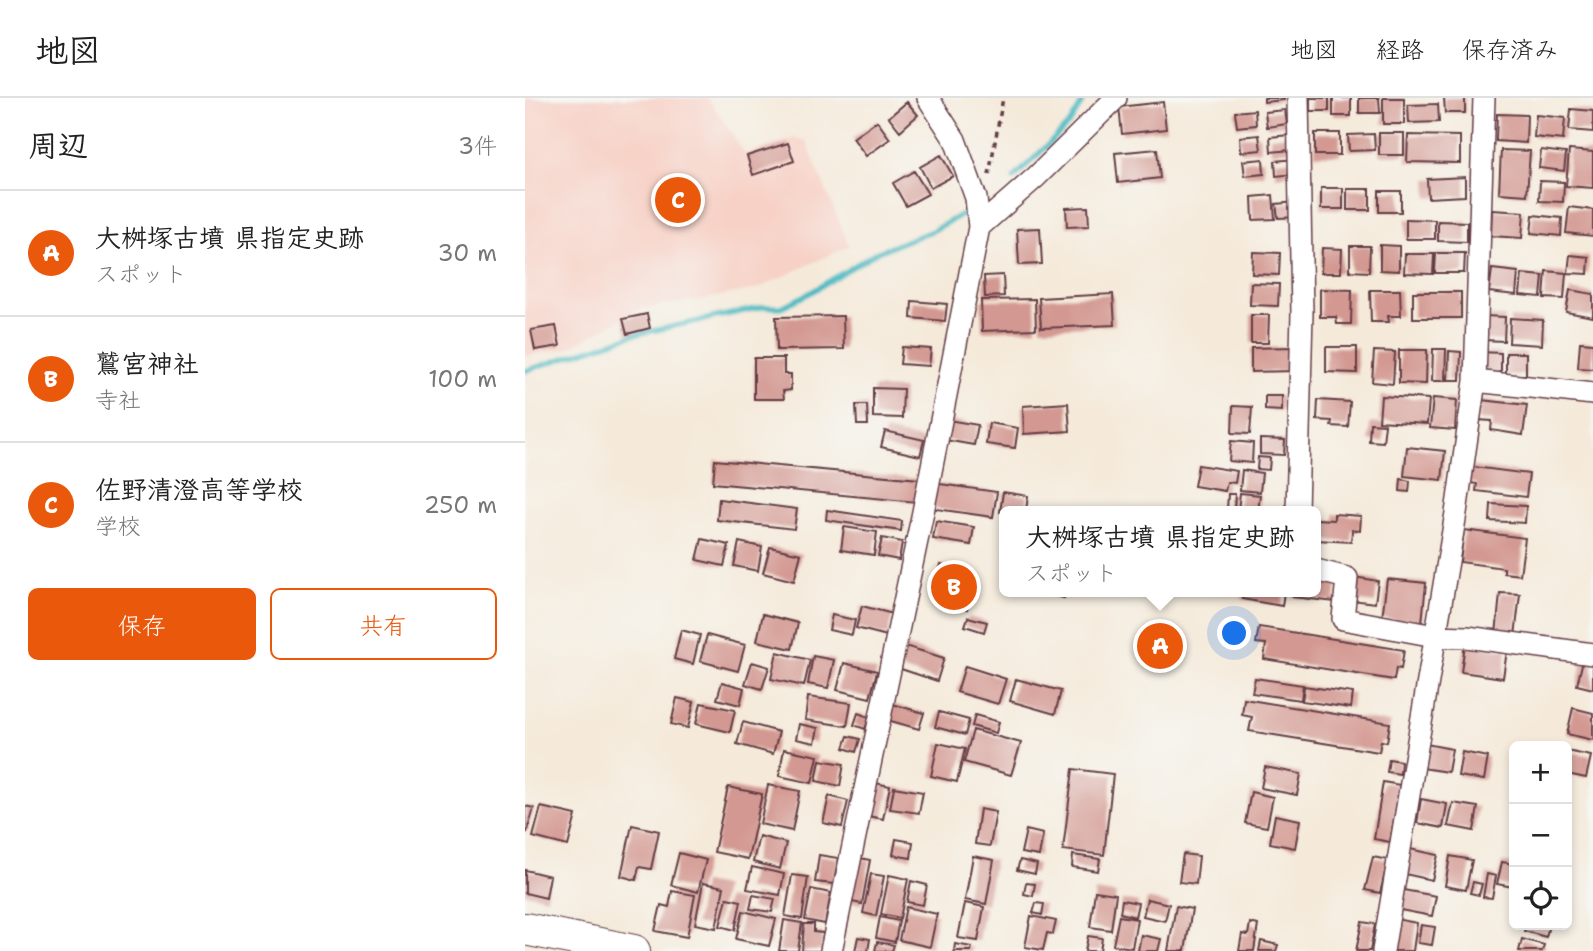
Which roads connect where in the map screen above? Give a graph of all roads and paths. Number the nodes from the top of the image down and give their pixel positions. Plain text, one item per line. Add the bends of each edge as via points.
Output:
1 (928, 98) edge
2 (1003, 98) edge
3 (1116, 98) edge
4 (1299, 98) edge
5 (1484, 98) edge
6 (989, 175) dead end
7 (979, 227) junction
8 (1475, 382) junction
9 (1593, 394) edge
10 (1297, 506) edge
11 (1321, 571) edge
12 (1435, 636) junction
13 (1593, 654) edge
14 (532, 937) edge
15 (634, 951) edge
16 (831, 951) edge
17 (1383, 951) edge

1 - 7 street via 955,140 976,198
2 - 6 path
3 - 7 street
4 - 10 street via 1302,313
5 - 8 street
7 - 16 street
8 - 9 street
8 - 12 street
11 - 12 street via 1347,578 1343,619
12 - 13 street
12 - 17 street
14 - 15 main road

